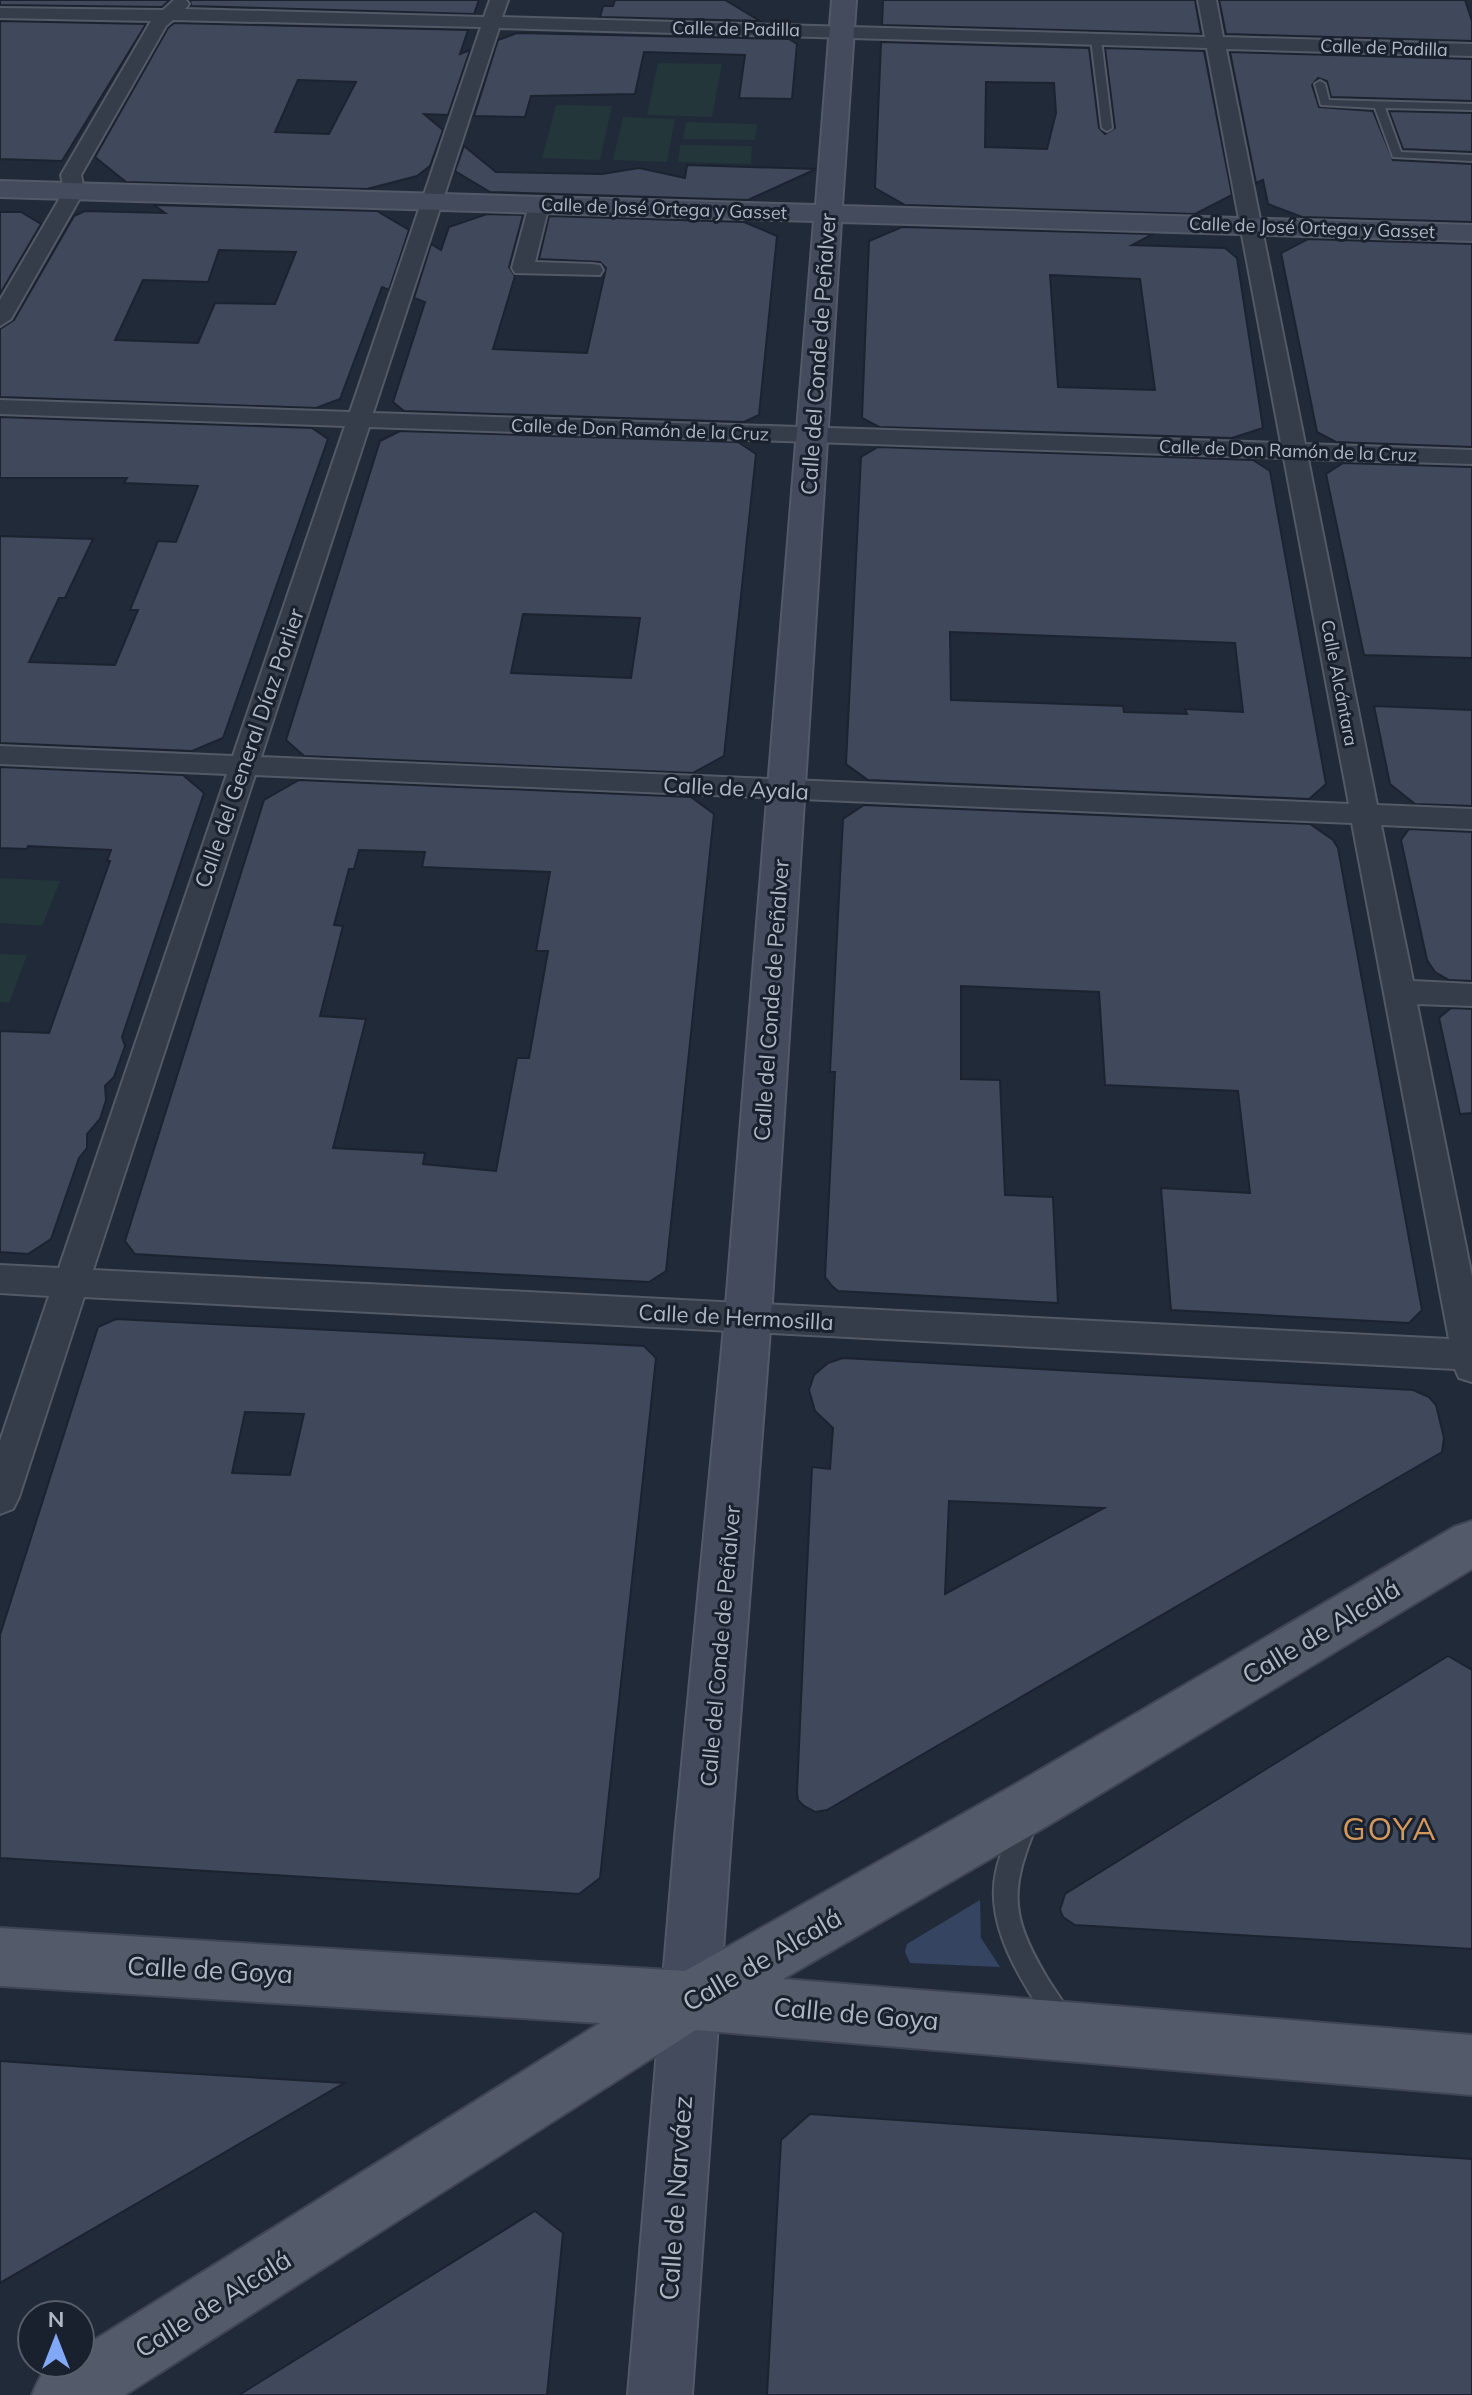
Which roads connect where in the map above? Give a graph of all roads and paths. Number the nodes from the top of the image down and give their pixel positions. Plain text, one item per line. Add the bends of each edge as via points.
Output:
1 (499, 0) edge
2 (844, 0) edge
3 (1207, 0) edge
4 (176, 7) edge
5 (0, 13) edge
6 (491, 23) junction
7 (842, 32) junction
8 (1096, 39) junction
9 (1215, 43) junction
10 (1472, 50) edge
11 (1320, 84) dead end
12 (1379, 105) junction
13 (1472, 107) edge
14 (1107, 128) dead end
15 (1472, 158) edge
16 (0, 189) edge
17 (74, 191) junction
18 (431, 202) junction
19 (539, 205) junction
20 (828, 214) junction
21 (1251, 226) junction
22 (1472, 233) edge
23 (592, 270) dead end
24 (0, 319) edge
25 (0, 407) edge
26 (359, 420) junction
27 (812, 435) junction
28 (1294, 450) junction
29 (1472, 457) edge
30 (0, 755) edge
31 (242, 767) junction
32 (786, 790) junction
33 (1365, 815) junction
34 (1472, 819) edge
35 (1399, 992) junction
36 (1472, 995) edge
37 (0, 1279) edge
38 (71, 1283) junction
39 (748, 1317) junction
40 (1471, 1359) edge
41 (0, 1497) edge
42 (1472, 1543) edge
43 (1033, 1804) junction
44 (0, 1957) edge
45 (690, 2000) junction
46 (1068, 2031) junction
47 (1472, 2065) edge
48 (64, 2395) edge
49 (660, 2395) edge

1 - 6 street, Calle del General Díaz Porlier
2 - 7 street, Calle del Conde de Peñalver
3 - 9 street, Calle Alcántara
4 - 5 street, Calle de Padilla
4 - 6 street, Calle de Padilla
4 - 17 street via 159,23 71,175
6 - 7 street, Calle de Padilla
6 - 18 street, Calle del General Díaz Porlier
7 - 8 street, Calle de Padilla
7 - 20 street, Calle del Conde de Peñalver
8 - 9 street, Calle de Padilla
8 - 14 lane
9 - 10 street, Calle de Padilla
9 - 21 street, Calle Alcántara
11 - 12 lane via 1325,103
12 - 13 lane
12 - 15 lane via 1397,155
16 - 17 street, Calle de José Ortega y Gasset
17 - 18 street, Calle de José Ortega y Gasset
17 - 24 street
18 - 19 street, Calle de José Ortega y Gasset
18 - 26 street, Calle del General Díaz Porlier
19 - 20 street, Calle de José Ortega y Gasset
19 - 23 street via 523,268
20 - 21 street, Calle de José Ortega y Gasset
20 - 27 street, Calle del Conde de Peñalver
21 - 22 street, Calle de José Ortega y Gasset
21 - 28 street, Calle Alcántara
25 - 26 street, Calle de Don Ramón de la Cruz
26 - 27 street, Calle de Don Ramón de la Cruz
26 - 31 street, Calle del General Díaz Porlier
27 - 28 street, Calle de Don Ramón de la Cruz
27 - 32 street, Calle del Conde de Peñalver
28 - 29 street, Calle de Don Ramón de la Cruz
28 - 33 street, Calle Alcántara
30 - 31 street, Calle de Ayala
31 - 32 street, Calle de Ayala
31 - 38 street, Calle del General Díaz Porlier
32 - 33 street, Calle de Ayala
32 - 39 street, Calle del Conde de Peñalver
33 - 34 street, Calle de Ayala
33 - 35 street, Calle Alcántara
35 - 36 street
35 - 40 street, Calle Alcántara
37 - 38 street, Calle de Hermosilla
38 - 39 street, Calle de Hermosilla
38 - 41 street, Calle del General Díaz Porlier
39 - 40 street, Calle de Hermosilla
39 - 45 street, Calle del Conde de Peñalver
42 - 43 main road, Calle de Alcalá
43 - 45 main road, Calle de Alcalá
43 - 46 lane via 1006,1879 1010,1926 1037,1985
44 - 45 main road, Calle de Goya
45 - 46 main road, Calle de Goya
45 - 48 main road, Calle de Alcalá via 432,2168
45 - 49 street, Calle de Narváez
46 - 47 main road, Calle de Goya

